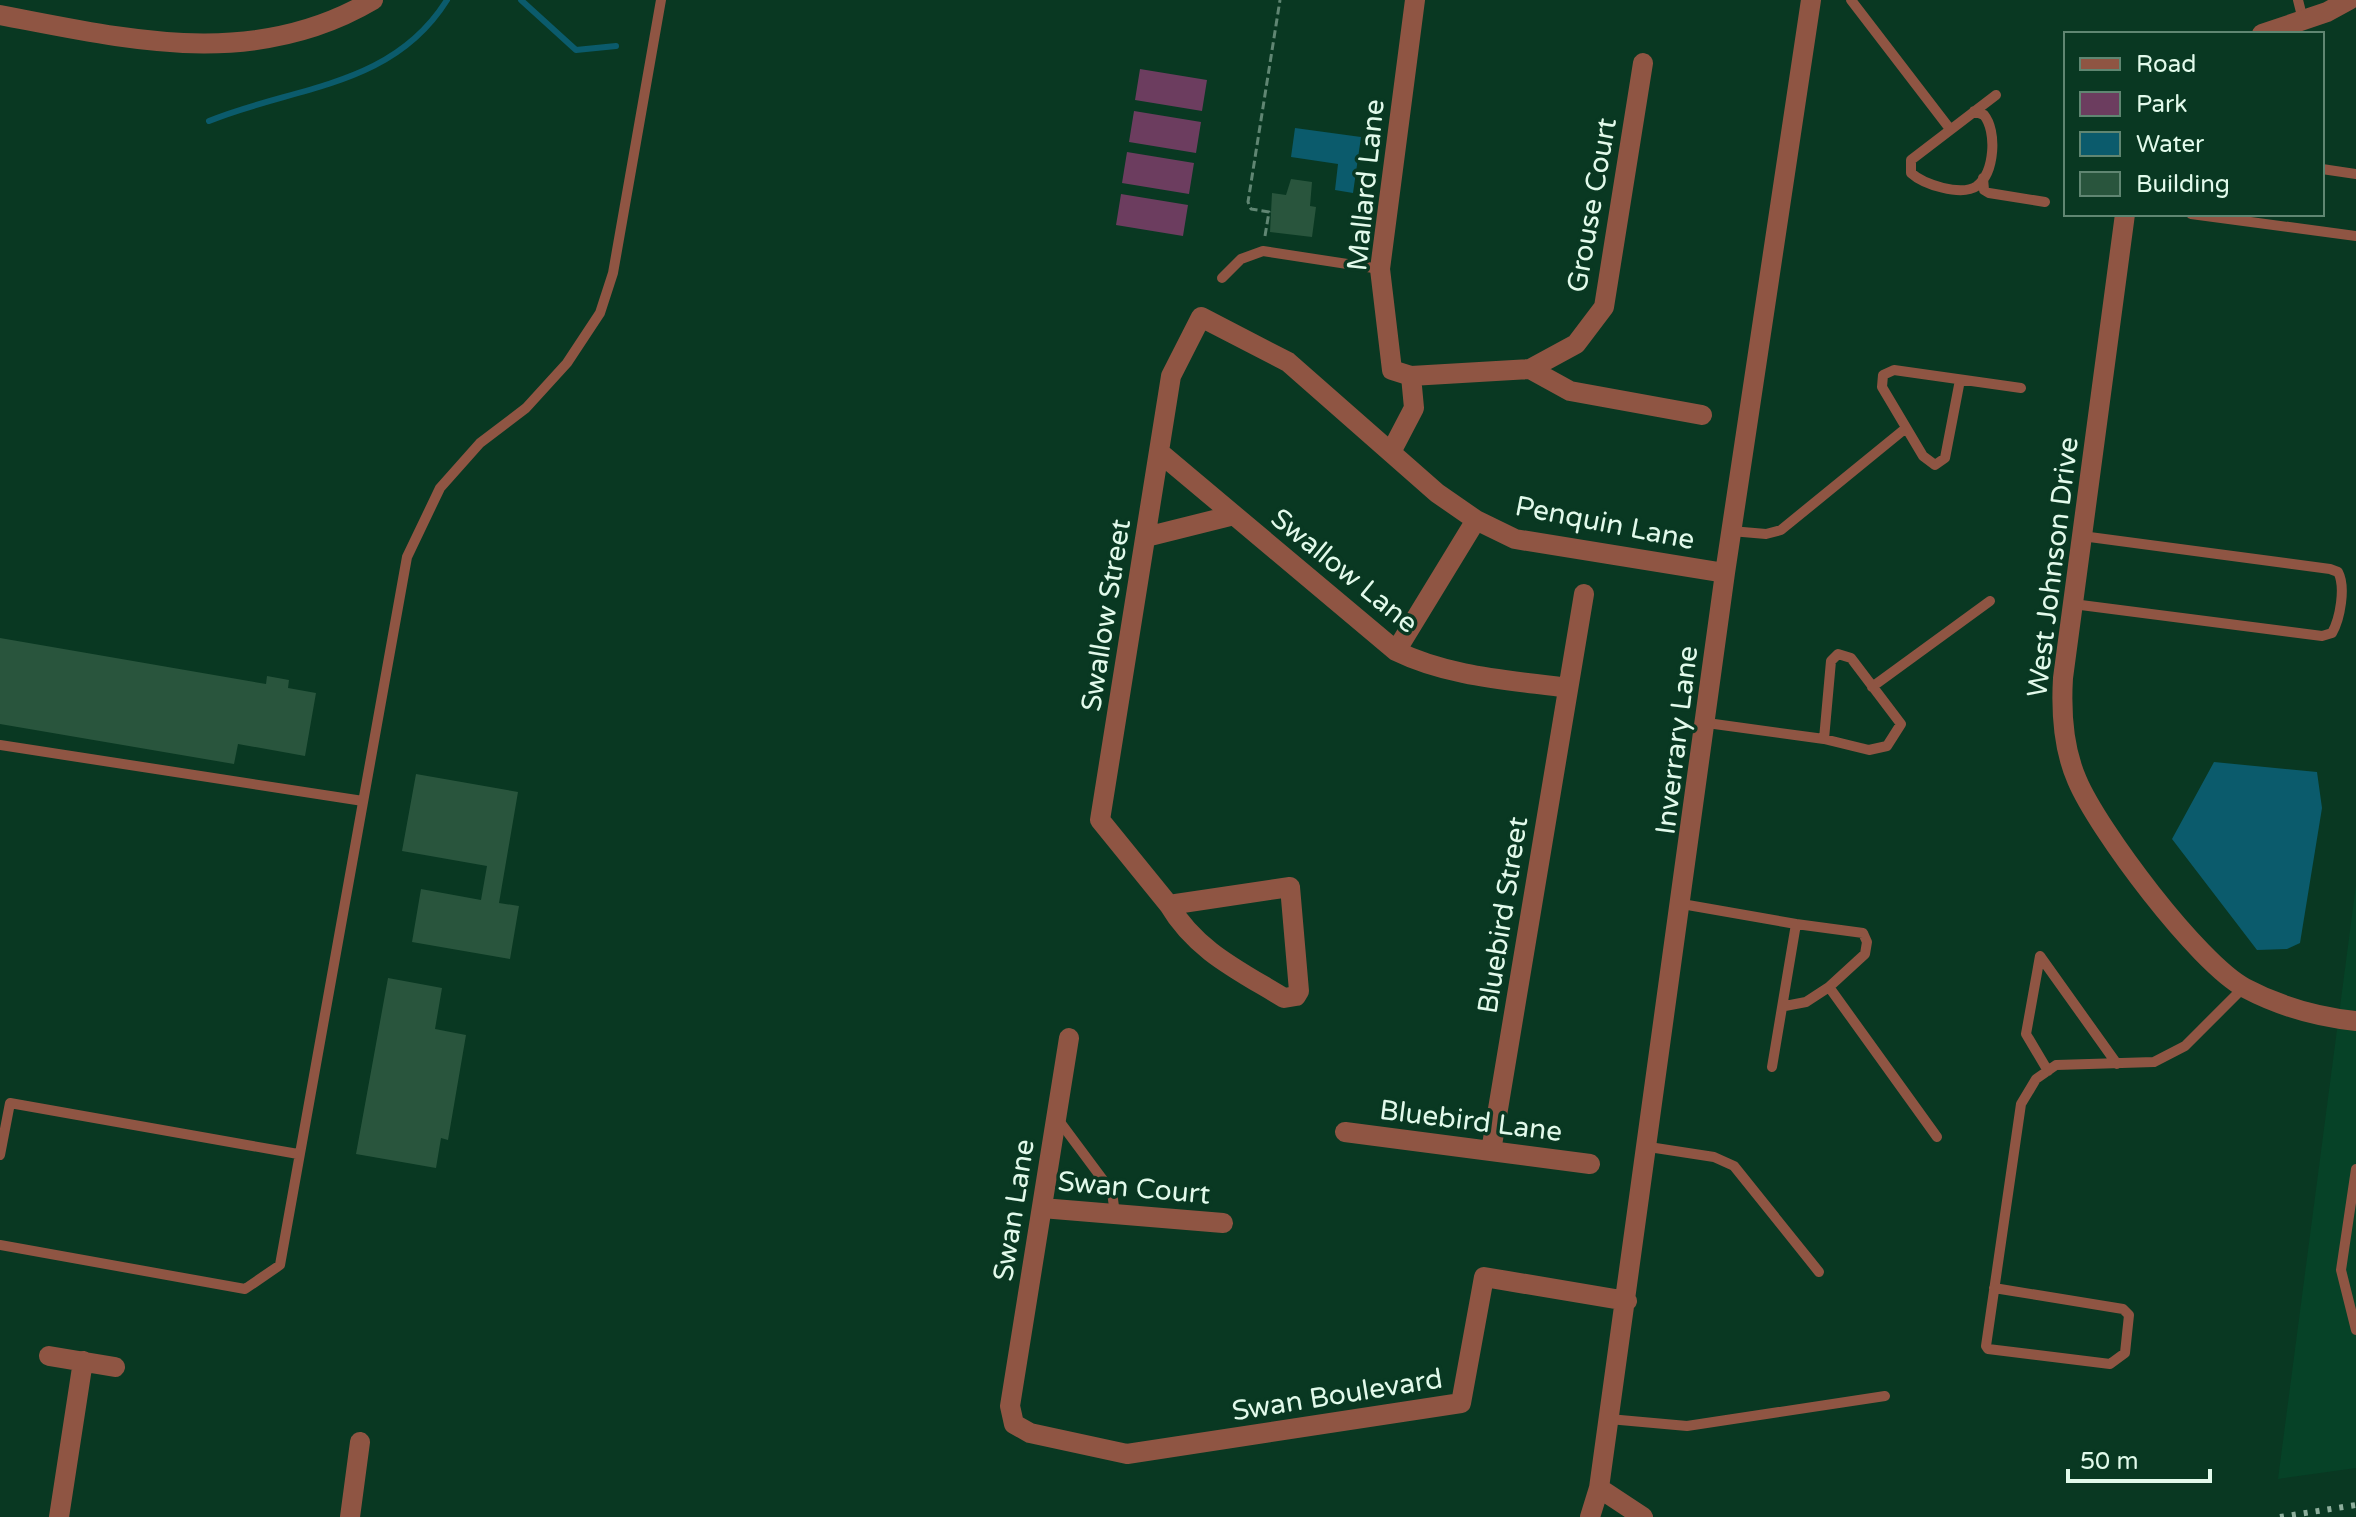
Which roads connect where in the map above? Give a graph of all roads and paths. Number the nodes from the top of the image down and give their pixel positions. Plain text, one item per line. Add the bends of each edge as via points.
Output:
1 (373, 0) edge
2 (661, 0) edge
3 (1280, 0) edge
4 (1415, 0) edge
5 (1811, 0) edge
6 (1851, 0) edge
7 (2349, 0) edge
8 (2301, 10) edge
9 (0, 15) edge
10 (2265, 32) edge
11 (1643, 63) dead end
12 (1996, 95) dead end
13 (1974, 111) junction
14 (1950, 129) junction
15 (2324, 169) edge
16 (2356, 174) edge
17 (1984, 175) junction
18 (2045, 202) dead end
19 (2125, 216) edge
20 (2206, 216) edge
21 (2356, 236) edge
22 (1263, 251) junction
23 (1380, 269) junction
24 (1222, 278) dead end
25 (1201, 317) joint
26 (1530, 369) junction
27 (1411, 376) junction
28 (1960, 380) junction
29 (2021, 388) dead end
30 (1702, 415) dead end
31 (1906, 428) junction
32 (1159, 452) junction
33 (1391, 452) junction
34 (1234, 515) junction
35 (1476, 520) junction
36 (1731, 531) junction
37 (2082, 536) junction
38 (1146, 537) junction
39 (1725, 573) junction
40 (1584, 594) dead end
41 (1990, 601) dead end
42 (2073, 604) junction
43 (1396, 651) junction
44 (1872, 687) junction
45 (1568, 688) junction
46 (1707, 723) junction
47 (1824, 739) junction
48 (0, 745) edge
49 (363, 801) junction
50 (1682, 904) junction
51 (1169, 905) junction
52 (1796, 924) junction
53 (1829, 987) junction
54 (2244, 987) junction
55 (1785, 1006) junction
56 (2356, 1021) edge
57 (1069, 1038) dead end
58 (2117, 1064) junction
59 (1772, 1067) dead end
60 (2048, 1071) junction
61 (5, 1102) edge
62 (1056, 1118) junction
63 (1345, 1132) dead end
64 (1937, 1137) dead end
65 (1649, 1147) junction
66 (1491, 1151) junction
67 (298, 1154) junction
68 (0, 1155) edge
69 (1590, 1164) dead end
70 (2356, 1169) edge
71 (1042, 1208) junction
72 (1115, 1214) junction
73 (1223, 1223) dead end
74 (0, 1245) edge
75 (1819, 1272) dead end
76 (1994, 1288) junction
77 (1627, 1301) junction
78 (2356, 1330) edge
79 (49, 1356) dead end
80 (83, 1361) junction
81 (115, 1367) dead end
82 (1885, 1396) dead end
83 (1609, 1419) junction
84 (360, 1442) dead end
85 (1188, 1444) joint
86 (1599, 1488) junction
87 (59, 1517) edge
88 (350, 1517) edge
89 (1590, 1517) edge
90 (1643, 1517) edge

1 - 9 street via 309,28 205,46 147,43
2 - 49 lane via 613,273 600,313 567,363 526,408 480,443 433,502 407,557
3 - 22 path via 1248,202 1251,209 1269,212
4 - 23 street, Mallard Lane
5 - 36 street, Inverrary Lane
6 - 14 lane
7 - 8 street
8 - 10 street
11 - 26 street, Grouse Court via 1604,307 1576,344
12 - 13 lane
13 - 14 lane
13 - 17 lane via 1984,115 1993,134
14 - 17 lane via 1911,160 1911,173 1927,183 1965,190 1977,186
15 - 16 lane
17 - 18 lane via 1982,185 1989,193
19 - 37 street, West Johnson Drive
20 - 21 lane
22 - 23 lane
22 - 24 lane via 1241,259
23 - 27 street, Mallard Lane via 1392,370
25 - 32 street, Swallow Street via 1171,376
25 - 33 street, Penquin Lane via 1288,362
26 - 27 street
26 - 30 street via 1570,391
27 - 33 street via 1414,408
28 - 29 lane
28 - 31 lane via 1894,370 1883,375 1882,387
28 - 31 lane via 1945,458 1935,465 1923,456
31 - 36 lane via 1781,530
32 - 34 street, Swallow Lane
32 - 38 street, Swallow Street
33 - 35 street, Penquin Lane
34 - 38 street
34 - 43 street, Swallow Lane
35 - 39 street, Penquin Lane via 1515,539
35 - 43 street
36 - 39 street, Inverrary Lane
37 - 42 street, West Johnson Drive
37 - 42 lane via 2338,572 2343,580 2337,624 2322,636
38 - 51 street, Swallow Street via 1100,820
39 - 46 street, Inverrary Lane
40 - 45 street, Bluebird Street
41 - 44 lane
42 - 54 street, West Johnson Drive via 2061,703 2077,780 2095,813 2196,949
43 - 45 street, Swallow Lane via 1460,673
44 - 47 lane via 1851,658 1838,654 1831,661
44 - 47 lane via 1901,724 1887,746 1869,750
45 - 66 street, Bluebird Street
46 - 47 lane
46 - 50 street, Inverrary Lane
48 - 49 lane
49 - 67 lane
50 - 52 lane
50 - 65 street, Inverrary Lane
51 - 51 street, Swallow Street via 1183,930 1203,949 1284,998 1296,996 1290,887
52 - 53 lane via 1863,933 1865,954
52 - 55 lane
53 - 55 lane via 1806,1002
53 - 64 lane
54 - 56 street, West Johnson Drive via 2328,1018
54 - 58 lane via 2185,1046 2154,1062
55 - 59 lane
57 - 62 street, Swan Lane
58 - 60 lane via 2056,1065
58 - 60 lane via 2040,956 2026,1034
60 - 76 lane via 2036,1079 2021,1104
61 - 67 lane
61 - 68 lane
62 - 71 street, Swan Lane
62 - 72 lane via 1112,1192
63 - 66 street, Bluebird Lane
65 - 75 lane via 1714,1157 1734,1166
65 - 77 street, Inverrary Lane
66 - 69 street, Bluebird Lane
67 - 74 lane via 280,1265 245,1289
70 - 78 lane via 2341,1270
71 - 72 street, Swan Court
71 - 85 street, Swan Lane via 1010,1406 1014,1424 1030,1433 1127,1454
72 - 73 street, Swan Court
76 - 76 lane via 2123,1309 2129,1315 2125,1353 2110,1364 1988,1349
77 - 83 street, Inverrary Lane
77 - 85 street, Swan Boulevard via 1484,1277 1461,1403
79 - 80 street
80 - 81 street
80 - 87 street
82 - 83 lane via 1687,1426
83 - 86 street, Inverrary Lane
84 - 88 street
86 - 89 street, Inverrary Lane
86 - 90 street

